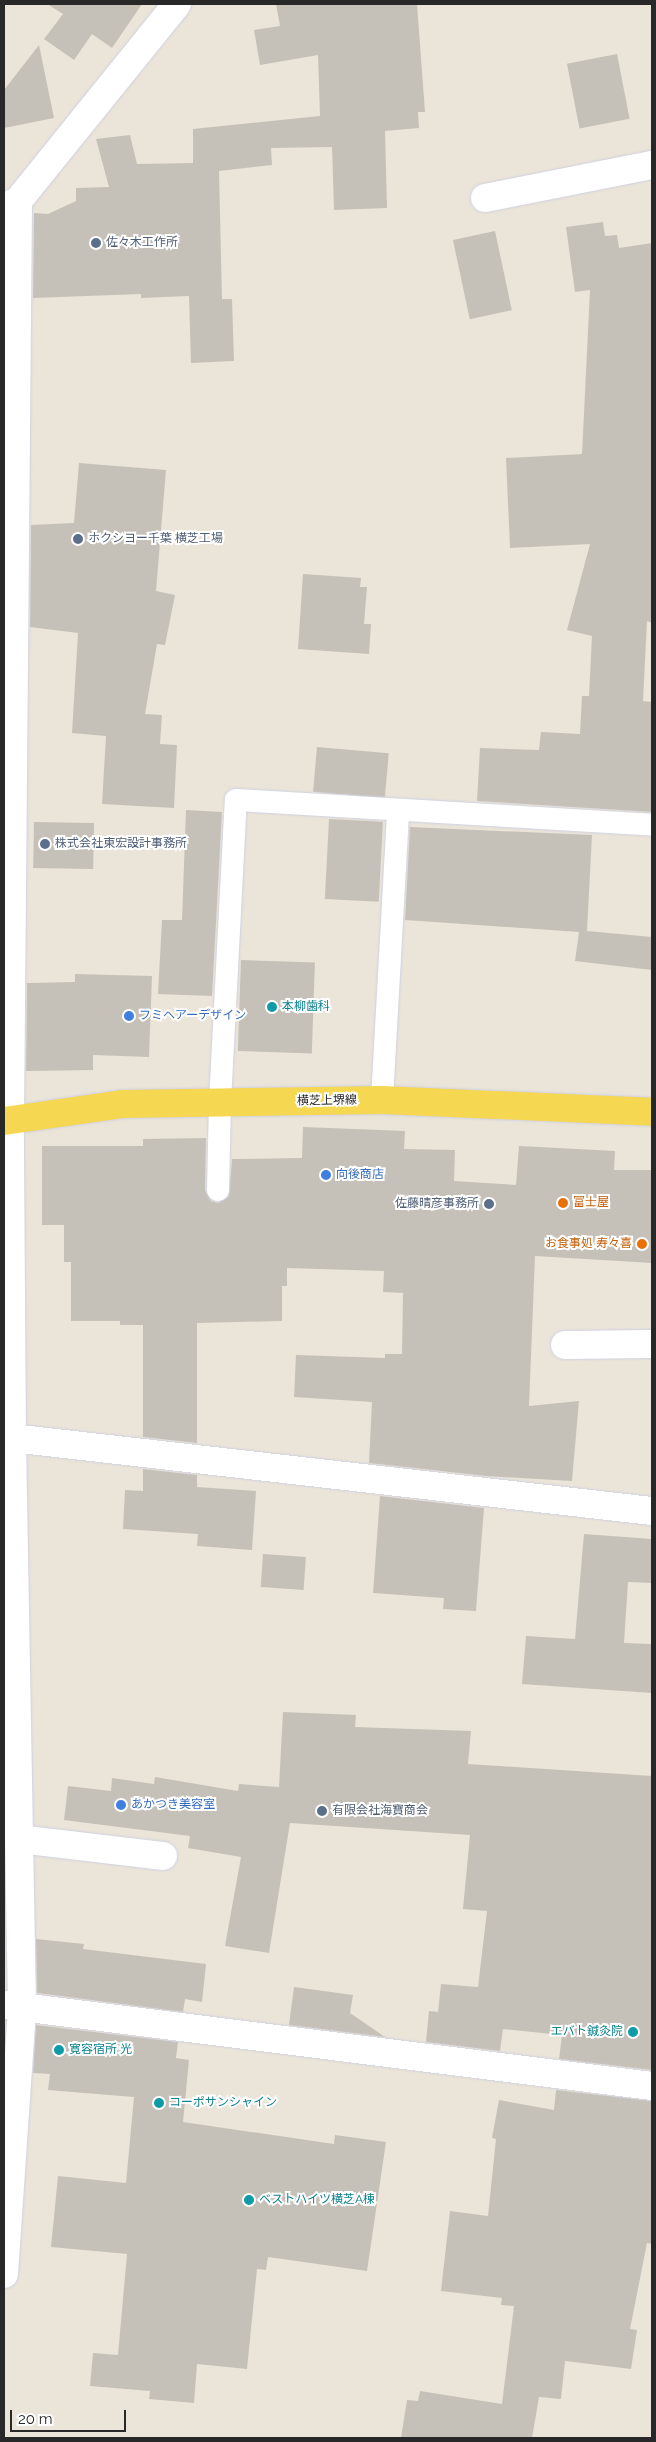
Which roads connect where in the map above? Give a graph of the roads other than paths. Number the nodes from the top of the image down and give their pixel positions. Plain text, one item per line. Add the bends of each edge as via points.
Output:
1 (177, 4) edge
2 (652, 165) edge
3 (485, 198) dead end
4 (11, 204) edge
5 (398, 810) junction
6 (652, 825) edge
7 (382, 1100) junction
8 (220, 1102) junction
9 (652, 1112) edge
10 (7, 1120) edge
11 (218, 1190) dead end
12 (652, 1344) edge
13 (565, 1345) dead end
14 (12, 1438) junction
15 (652, 1511) edge
16 (10, 1704) edge
17 (11, 1745) edge
18 (19, 1838) junction
19 (163, 1856) dead end
20 (13, 2006) edge
21 (652, 2086) edge
22 (4, 2274) edge

1 - 4 street
2 - 3 street
4 - 10 street
5 - 6 lane
5 - 7 lane
5 - 8 lane via 236,800
7 - 8 main road, 横芝上堺線
7 - 9 main road, 横芝上堺線
8 - 10 main road, 横芝上堺線 via 122,1104
8 - 11 lane
10 - 14 street
12 - 13 street
14 - 15 street
14 - 16 street
16 - 17 street
17 - 18 street
18 - 19 street
18 - 20 street
20 - 21 street
20 - 22 street

